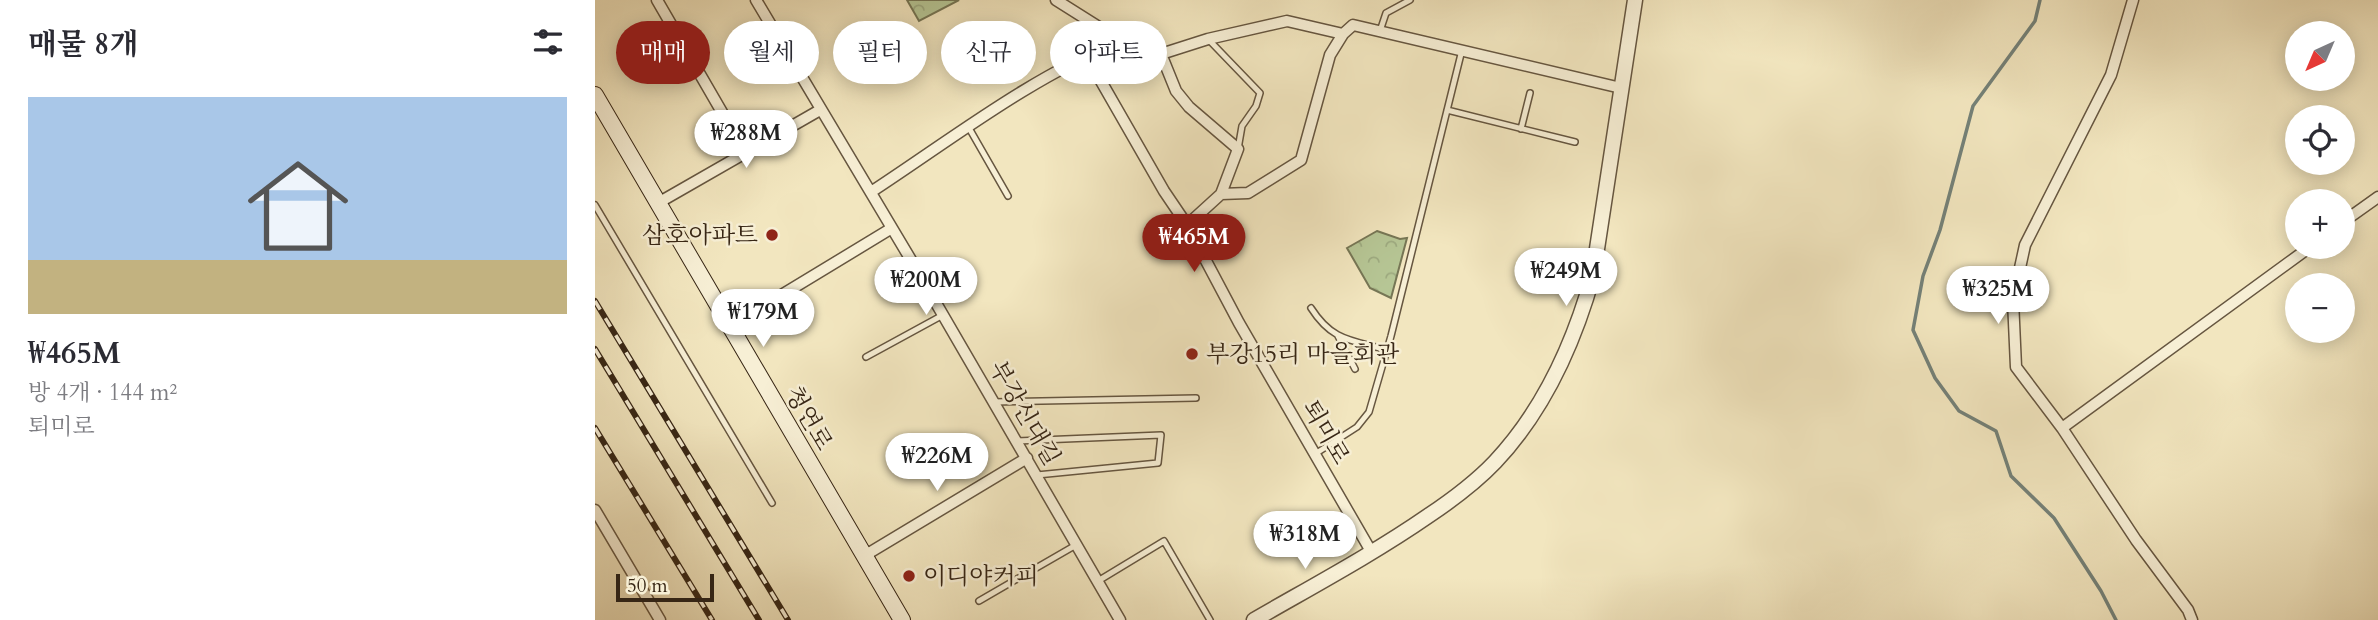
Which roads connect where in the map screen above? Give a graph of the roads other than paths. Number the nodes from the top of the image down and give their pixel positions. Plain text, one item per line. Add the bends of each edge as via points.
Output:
1 (657, 0) edge
2 (756, 0) edge
3 (1056, 0) edge
4 (1410, 0) edge
5 (1635, 0) edge
6 (2133, 0) edge
7 (1089, 21) edge
8 (1380, 31) junction
9 (1343, 34) junction
10 (1208, 39) junction
11 (1462, 50) junction
12 (1167, 52) edge
13 (1167, 69) edge
14 (1050, 77) edge
15 (1103, 84) edge
16 (1621, 88) junction
17 (1530, 93) dead end
18 (595, 95) edge
19 (820, 110) junction
20 (1447, 110) junction
21 (968, 128) junction
22 (1521, 129) junction
23 (1575, 142) dead end
24 (1238, 149) junction
25 (745, 152) junction
26 (871, 192) junction
27 (1221, 194) junction
28 (1009, 196) dead end
29 (2378, 197) edge
30 (657, 203) junction
31 (595, 205) edge
32 (2355, 213) edge
33 (1187, 225) junction
34 (892, 228) junction
35 (2294, 259) edge
36 (1311, 308) dead end
37 (943, 315) junction
38 (729, 327) junction
39 (1338, 336) junction
40 (1387, 350) junction
41 (866, 357) dead end
42 (1355, 369) dead end
43 (1196, 398) dead end
44 (994, 402) junction
45 (2062, 428) junction
46 (1017, 441) junction
47 (1315, 454) junction
48 (1027, 458) junction
49 (1036, 475) junction
50 (772, 503) dead end
51 (595, 510) edge
52 (1077, 545) junction
53 (1372, 553) junction
54 (864, 556) junction
55 (1098, 581) junction
56 (979, 601) dead end
57 (660, 620) edge
58 (902, 620) edge
59 (1120, 620) edge
60 (1210, 620) edge
61 (1254, 620) edge
62 (2192, 620) edge

1 - 25 street
2 - 19 street, 부강신대길
3 - 7 street
4 - 8 lane via 1385,13
5 - 16 street
6 - 45 street via 2111,75 2025,245 2013,300 2015,367
8 - 9 street via 1353,25
8 - 11 street
9 - 10 street via 1287,21
9 - 27 street via 1330,55 1301,160 1248,193
10 - 12 street
10 - 24 lane via 1260,93 1242,126
11 - 16 street
11 - 20 lane
13 - 24 street via 1182,99
14 - 21 street
15 - 33 street
16 - 53 street via 1593,275 1559,368 1534,413 1495,462 1463,492
17 - 22 lane
18 - 30 main road, 청연로
19 - 25 street
19 - 26 street, 부강신대길
20 - 22 lane
20 - 40 lane
21 - 26 street
21 - 28 lane
22 - 23 lane
24 - 27 street
25 - 30 street
26 - 34 street, 부강신대길
27 - 33 street
29 - 32 street
30 - 38 main road, 청연로
31 - 50 lane
33 - 47 street, 퇴미로
34 - 37 street, 부강신대길
34 - 38 street
35 - 45 street
36 - 39 lane via 1322,325
37 - 41 lane
37 - 44 street, 부강신대길
38 - 54 main road, 청연로
39 - 40 lane
39 - 42 lane
40 - 47 lane via 1369,412 1357,427
43 - 44 lane
44 - 46 street, 부강신대길
45 - 62 street
46 - 48 street, 부강신대길
46 - 49 lane via 1161,435 1158,463
47 - 53 street, 퇴미로
48 - 49 street, 부강신대길
48 - 54 street
49 - 52 street, 부강신대길
51 - 57 street
52 - 55 street, 부강신대길
52 - 56 lane
53 - 61 street
54 - 58 main road, 청연로
55 - 59 street, 부강신대길
55 - 60 lane via 1164,541

